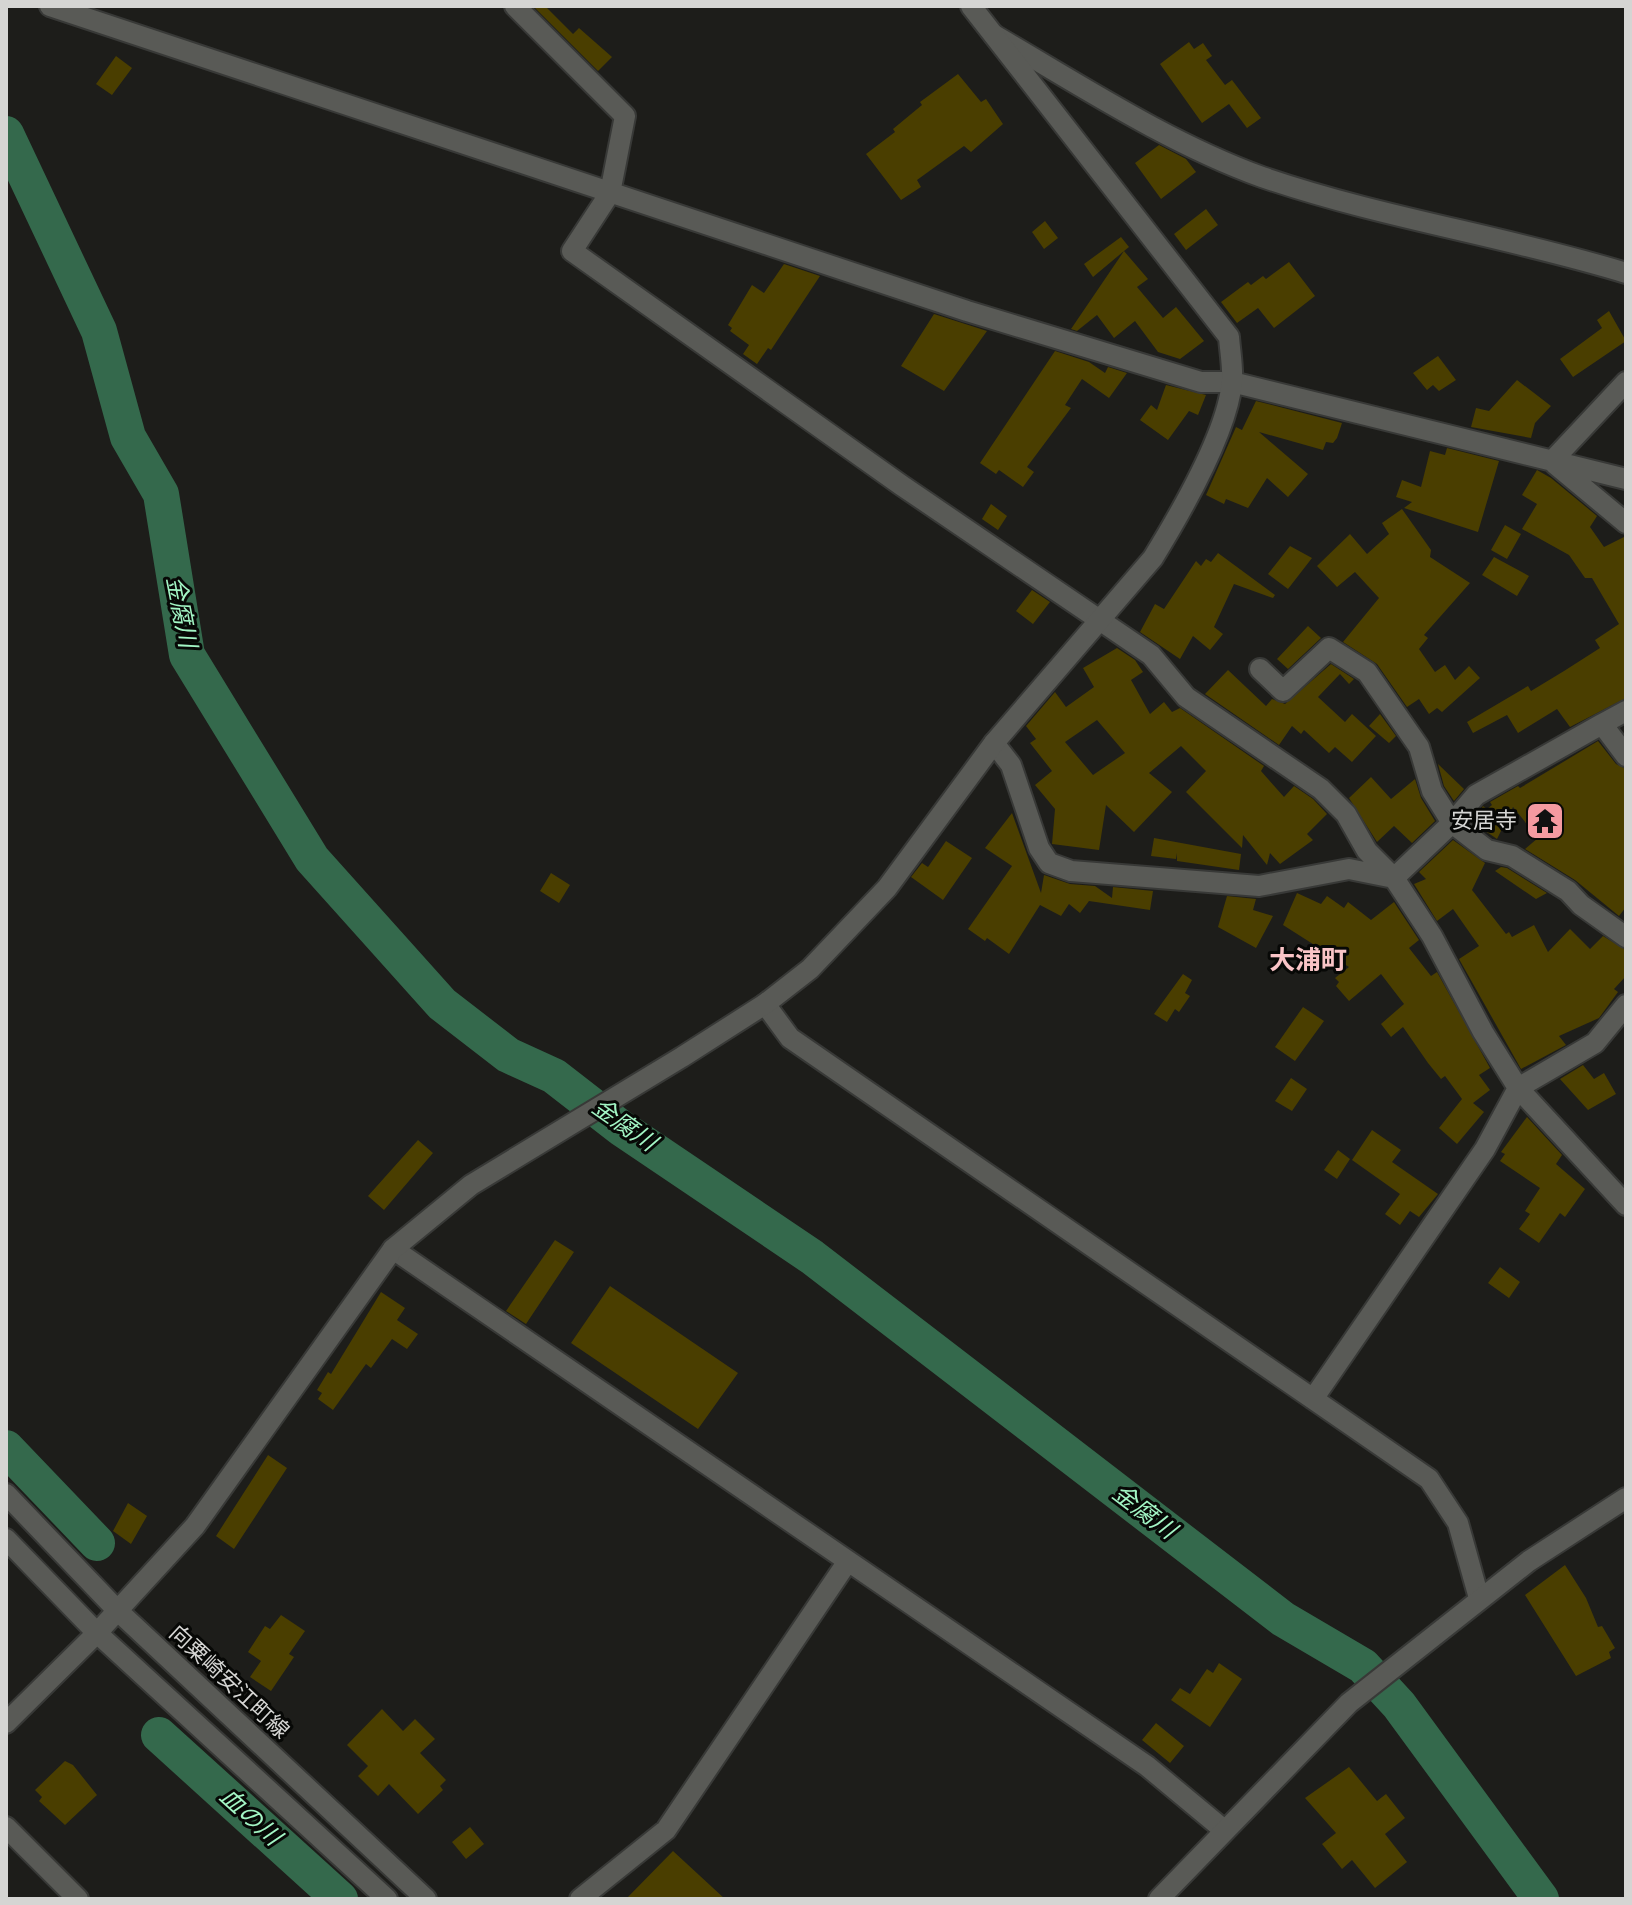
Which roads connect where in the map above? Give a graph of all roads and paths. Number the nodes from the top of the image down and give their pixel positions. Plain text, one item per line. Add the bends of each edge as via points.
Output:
1 (50, 6) edge
2 (515, 6) edge
3 (971, 6) edge
4 (992, 33) junction
5 (610, 193) junction
6 (1626, 273) edge
7 (1232, 382) junction
8 (1626, 382) edge
9 (1552, 461) junction
10 (1626, 479) edge
11 (1626, 523) edge
12 (1099, 620) junction
13 (1260, 669) dead end
14 (1626, 711) edge
15 (1602, 724) junction
16 (994, 743) junction
17 (1626, 756) edge
18 (1452, 823) junction
19 (1394, 878) junction
20 (1626, 937) edge
21 (765, 1004) junction
22 (1626, 1005) edge
23 (1518, 1088) junction
24 (1626, 1205) edge
25 (393, 1249) junction
26 (1313, 1399) junction
27 (6, 1494) edge
28 (1626, 1498) edge
29 (6, 1539) edge
30 (848, 1561) junction
31 (1479, 1598) junction
32 (118, 1611) junction
33 (97, 1633) junction
34 (6, 1723) edge
35 (6, 1827) edge
36 (1224, 1830) junction
37 (78, 1899) edge
38 (387, 1899) edge
39 (426, 1899) edge
40 (580, 1899) edge
41 (1159, 1899) edge

1 - 5 street
2 - 5 street via 625,116
3 - 4 street
4 - 6 street via 1115,106 1258,175 1313,194
4 - 7 street via 1229,337
5 - 7 street via 967,311 1201,382
5 - 12 street via 572,251
7 - 9 street
7 - 12 street via 1207,454 1172,527 1153,558
8 - 9 street
9 - 10 street
9 - 11 street
12 - 16 street
12 - 19 street via 1151,655 1186,697 1321,789
13 - 18 street via 1283,691 1329,648 1367,672 1419,747 1432,791
14 - 15 street
15 - 17 street
15 - 18 street via 1476,795
16 - 19 street via 1011,765 1039,848 1049,863 1060,867 1259,886 1349,869
16 - 21 street via 887,888 810,969
18 - 19 street
18 - 20 street via 1487,850 1512,856 1568,891
19 - 23 street
21 - 25 street via 471,1185
21 - 26 street via 790,1038
22 - 23 street via 1595,1043
23 - 24 street
23 - 26 street via 1485,1149
25 - 30 street
25 - 32 street via 195,1526
26 - 31 street via 1429,1479 1458,1523
27 - 32 street, 向粟崎安江町線
28 - 31 street
29 - 33 street
30 - 36 street via 1147,1766
30 - 40 street via 666,1830
31 - 36 street via 1349,1703
32 - 33 street
32 - 39 street, 向粟崎安江町線
33 - 34 street
33 - 38 street
35 - 37 street
36 - 41 street

